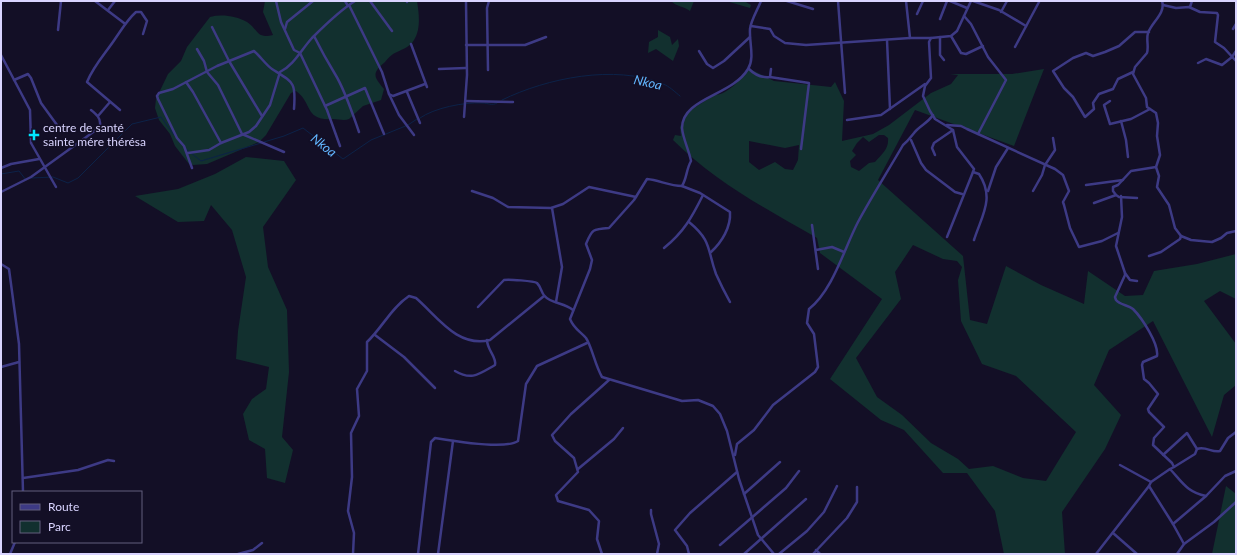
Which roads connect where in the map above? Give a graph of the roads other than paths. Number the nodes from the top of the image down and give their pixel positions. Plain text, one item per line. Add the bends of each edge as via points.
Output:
1 (61, 1) edge
2 (95, 1) edge
3 (115, 1) edge
4 (276, 1) edge
5 (313, 1) edge
6 (345, 1) edge
7 (355, 1) edge
8 (370, 1) edge
9 (466, 1) edge
10 (489, 1) edge
11 (761, 1) edge
12 (787, 1) edge
13 (838, 1) edge
14 (906, 1) edge
15 (923, 1) edge
16 (949, 1) edge
17 (972, 1) edge
18 (1006, 1) edge
19 (1162, 1) edge
20 (1192, 1) edge
21 (1038, 2) dead end
22 (349, 5) junction
23 (1163, 5) junction
24 (1189, 7) junction
25 (967, 8) junction
26 (813, 9) dead end
27 (108, 10) junction
28 (1001, 12) junction
29 (917, 14) dead end
30 (964, 16) junction
31 (940, 19) dead end
32 (124, 23) junction
33 (1236, 24) edge
34 (751, 26) junction
35 (1026, 26) junction
36 (212, 27) dead end
37 (1232, 28) dead end
38 (58, 30) dead end
39 (285, 30) junction
40 (392, 31) dead end
41 (1149, 32) junction
42 (143, 34) dead end
43 (314, 36) junction
44 (951, 36) junction
45 (546, 37) dead end
46 (751, 37) junction
47 (940, 37) junction
48 (910, 38) junction
49 (931, 38) junction
50 (887, 40) junction
51 (841, 42) junction
52 (411, 44) dead end
53 (466, 45) junction
54 (487, 45) junction
55 (982, 46) junction
56 (1015, 47) dead end
57 (197, 49) dead end
58 (699, 51) dead end
59 (1236, 51) edge
60 (300, 52) junction
61 (1, 55) edge
62 (1232, 57) junction
63 (944, 60) dead end
64 (229, 61) junction
65 (1236, 61) edge
66 (1198, 63) dead end
67 (466, 68) junction
68 (749, 69) junction
69 (771, 69) dead end
70 (439, 70) dead end
71 (488, 70) dead end
72 (207, 72) junction
73 (280, 72) junction
74 (1133, 72) junction
75 (770, 77) junction
76 (14, 80) junction
77 (186, 82) junction
78 (927, 82) junction
79 (407, 92) junction
80 (845, 93) dead end
81 (389, 94) junction
82 (344, 96) junction
83 (1110, 100) dead end
84 (466, 101) junction
85 (110, 102) junction
86 (513, 102) dead end
87 (325, 106) junction
88 (294, 109) dead end
89 (890, 109) junction
90 (1150, 109) junction
91 (91, 110) dead end
92 (120, 110) dead end
93 (98, 116) junction
94 (262, 116) junction
95 (933, 116) junction
96 (464, 117) dead end
97 (847, 120) dead end
98 (1121, 121) junction
99 (420, 123) dead end
100 (57, 124) dead end
101 (947, 125) junction
102 (953, 130) junction
103 (359, 132) dead end
104 (242, 134) junction
105 (384, 134) dead end
106 (978, 134) junction
107 (414, 136) dead end
108 (1053, 138) dead end
109 (911, 140) junction
110 (221, 143) junction
111 (340, 146) dead end
112 (1008, 148) junction
113 (801, 149) dead end
114 (284, 152) dead end
115 (188, 153) junction
116 (936, 154) dead end
117 (1128, 157) dead end
118 (39, 159) junction
119 (1045, 165) junction
120 (1156, 167) junction
121 (1, 168) edge
122 (45, 168) junction
123 (192, 168) dead end
124 (973, 172) junction
125 (1123, 180) junction
126 (1086, 184) dead end
127 (682, 186) junction
128 (56, 187) dead end
129 (472, 191) dead end
130 (1, 192) edge
131 (988, 192) junction
132 (1033, 192) dead end
133 (962, 194) junction
134 (703, 195) junction
135 (1116, 195) junction
136 (1121, 196) junction
137 (636, 197) junction
138 (1137, 198) dead end
139 (1094, 203) dead end
140 (552, 208) junction
141 (689, 222) junction
142 (812, 225) dead end
143 (1236, 231) edge
144 (1118, 234) junction
145 (1180, 236) junction
146 (947, 237) dead end
147 (974, 240) dead end
148 (664, 248) dead end
149 (816, 250) junction
150 (711, 252) junction
151 (844, 252) junction
152 (1150, 256) dead end
153 (1, 264) edge
154 (818, 269) dead end
155 (1124, 273) junction
156 (1137, 281) dead end
157 (544, 296) junction
158 (556, 302) junction
159 (730, 302) dead end
160 (478, 307) dead end
161 (573, 310) junction
162 (375, 335) junction
163 (487, 340) junction
164 (588, 343) junction
165 (19, 362) junction
166 (1, 367) edge
167 (455, 370) dead end
168 (610, 380) junction
169 (435, 388) dead end
170 (623, 428) dead end
171 (1236, 432) edge
172 (453, 441) junction
173 (1197, 450) junction
174 (1163, 455) junction
175 (735, 458) junction
176 (114, 461) dead end
177 (780, 462) dead end
178 (1120, 465) dead end
179 (1174, 467) junction
180 (578, 469) junction
181 (1170, 469) junction
182 (738, 471) junction
183 (799, 471) dead end
184 (1236, 471) edge
185 (23, 478) junction
186 (1151, 482) junction
187 (837, 486) dead end
188 (1149, 486) junction
189 (857, 487) dead end
190 (23, 491) edge
191 (744, 494) junction
192 (1206, 496) junction
193 (806, 498) dead end
194 (1236, 502) edge
195 (651, 510) dead end
196 (752, 516) junction
197 (1173, 524) junction
198 (1113, 533) junction
199 (761, 539) junction
200 (15, 543) edge
201 (262, 544) dead end
202 (1184, 544) junction
203 (720, 545) dead end
204 (816, 550) junction
205 (10, 554) edge
206 (238, 554) edge
207 (353, 554) edge
208 (418, 554) edge
209 (438, 554) edge
210 (602, 554) edge
211 (657, 554) edge
212 (689, 554) edge
213 (744, 554) edge
214 (774, 554) edge
215 (778, 554) edge
216 (812, 554) edge
217 (820, 554) edge
218 (1096, 554) edge
219 (1137, 554) edge
220 (1177, 554) edge

1 - 38 street
2 - 27 street
3 - 27 street
4 - 39 street
5 - 39 street via 287,22
6 - 22 street
7 - 22 street
8 - 40 street
9 - 53 street
10 - 54 street
11 - 34 street
12 - 26 street
13 - 51 street
14 - 48 street
15 - 29 street
16 - 25 street
16 - 31 street
17 - 25 street
17 - 28 street
18 - 28 street
19 - 23 street
20 - 24 street
21 - 35 street
22 - 43 street
22 - 81 street via 382,72
23 - 24 street
23 - 41 street
24 - 62 street via 1200,12 1217,13 1215,42
25 - 30 street
27 - 32 street
28 - 35 street
30 - 44 street via 958,31
30 - 55 street
32 - 42 street via 136,12 141,12 147,21
32 - 85 street via 95,65 87,82
33 - 37 street
34 - 46 street
34 - 51 street via 770,29 774,36 785,43 806,45
35 - 56 street
36 - 64 street
39 - 60 street via 294,50
41 - 74 street via 1147,53
41 - 74 street via 1135,32 1119,46 1094,56 1086,53 1053,71 1073,97 1084,117 1094,109 1092,103 1098,94 1113,89 1118,79
43 - 60 street
43 - 82 street via 336,75
44 - 47 street
44 - 55 street via 961,53 966,54
45 - 54 street via 525,45
46 - 58 street via 713,68 707,64
46 - 68 street
47 - 49 street
47 - 63 street via 940,55
48 - 49 street
48 - 50 street
49 - 78 street via 931,78
50 - 51 street
50 - 89 street
51 - 80 street
52 - 79 street via 426,85
53 - 54 street
53 - 67 street
54 - 71 street
55 - 106 street via 1006,80
57 - 72 street
59 - 62 street
60 - 73 street via 289,68
60 - 87 street
61 - 76 street
62 - 65 street
62 - 66 street via 1222,66 1206,59
64 - 72 street
64 - 73 street via 254,51 272,69
64 - 94 street
67 - 70 street
67 - 84 street
68 - 75 street via 760,77
68 - 127 street via 727,89 694,105 686,114 682,127 691,161
69 - 75 street
72 - 77 street
72 - 104 street via 218,85
73 - 88 street via 290,81 295,91
73 - 94 street via 270,105
74 - 90 street via 1133,77
75 - 113 street via 808,83
76 - 100 street via 28,74 40,103
76 - 118 street via 30,110 31,143
77 - 110 street
77 - 115 street via 157,96 177,138
78 - 89 street
78 - 95 street via 924,96
79 - 81 street via 393,96
79 - 99 street
81 - 107 street via 399,116
82 - 87 street
82 - 103 street
82 - 105 street via 365,88
83 - 98 street via 1104,105 1110,124
84 - 86 street
84 - 96 street
85 - 92 street
85 - 93 street
87 - 111 street
89 - 97 street via 881,115
90 - 98 street
90 - 120 street via 1156,113 1158,123 1160,155
91 - 93 street
93 - 122 street via 100,125
94 - 104 street via 256,126
95 - 101 street
95 - 109 street via 914,133
98 - 117 street
101 - 102 street
101 - 106 street via 961,126
102 - 116 street via 934,143 932,148
102 - 124 street via 957,147 974,169
104 - 110 street
104 - 114 street
106 - 112 street
108 - 119 street via 1055,150
109 - 133 street via 926,170 955,192
109 - 151 street via 903,145 897,155
110 - 115 street via 209,150
112 - 119 street
112 - 131 street via 996,167
115 - 123 street via 188,161
118 - 121 street
118 - 122 street
119 - 132 street
119 - 144 street via 1063,175 1069,187 1069,193 1063,202 1070,228 1079,247
120 - 125 street via 1131,171
120 - 145 street via 1159,176 1157,187 1169,205 1175,228
122 - 128 street
122 - 130 street
124 - 131 street via 978,174
124 - 133 street
125 - 126 street
125 - 135 street via 1113,187
127 - 134 street
127 - 137 street via 670,186 647,179
129 - 140 street via 493,198 508,207
131 - 147 street via 984,213
133 - 146 street
134 - 141 street
134 - 150 street via 730,212 727,229
135 - 136 street
135 - 139 street
136 - 138 street
136 - 144 street via 1122,216
137 - 140 street via 589,187
137 - 161 street via 609,228 596,228 591,232 586,244 592,260 590,269
140 - 158 street via 562,267
141 - 148 street via 678,237
141 - 150 street via 704,236
142 - 149 street
143 - 145 street via 1212,242
144 - 155 street via 1116,246
145 - 152 street via 1180,239
149 - 151 street via 832,247
149 - 154 street
150 - 159 street via 716,273
151 - 175 street via 819,301 809,309 808,323 814,334 818,367 773,405 754,430 737,444
153 - 165 street via 9,269
155 - 156 street via 1130,280
155 - 174 street via 1116,299 1134,310 1150,332 1158,351 1157,356 1143,362 1142,373 1144,379 1158,394 1148,409 1150,414 1164,425 1152,443
157 - 158 street
157 - 160 street via 535,282 509,278
157 - 163 street
158 - 161 street
161 - 164 street via 570,319 573,326
162 - 163 street via 388,316 409,296 416,298 448,329 466,339
162 - 169 street via 404,357
162 - 207 street via 366,342 366,371 357,389 359,416 351,433 352,477 348,512 354,533
163 - 167 street via 496,361 495,365 465,377
164 - 168 street via 597,369 602,377
164 - 172 street via 537,366 534,370 526,384 518,441 512,445
165 - 166 street
165 - 185 street
168 - 175 street via 682,401 698,400 713,406 720,414
168 - 180 street via 570,414 552,435 574,458
170 - 180 street via 614,439
171 - 173 street via 1228,438 1220,451 1203,447
172 - 208 street via 436,438 430,442
172 - 209 street
173 - 174 street via 1187,434
173 - 179 street via 1195,454
174 - 179 street
175 - 182 street
176 - 185 street via 108,460 78,470
177 - 191 street
178 - 186 street
179 - 181 street
180 - 210 street via 556,495 558,501 589,510 599,521 597,539
181 - 186 street
181 - 192 street via 1184,486 1194,493
182 - 191 street
182 - 212 street via 690,513 675,530
183 - 196 street via 786,488
184 - 192 street via 1225,476
185 - 190 street
186 - 188 street
187 - 215 street via 824,512 807,531
188 - 197 street
188 - 198 street
189 - 204 street via 857,502 847,518
191 - 196 street
192 - 197 street
193 - 199 street
194 - 202 street
195 - 211 street via 659,544
196 - 199 street
196 - 203 street
197 - 202 street
198 - 218 street
198 - 219 street
199 - 213 street
199 - 214 street
200 - 205 street
201 - 206 street via 253,550
202 - 220 street
204 - 216 street
204 - 217 street

